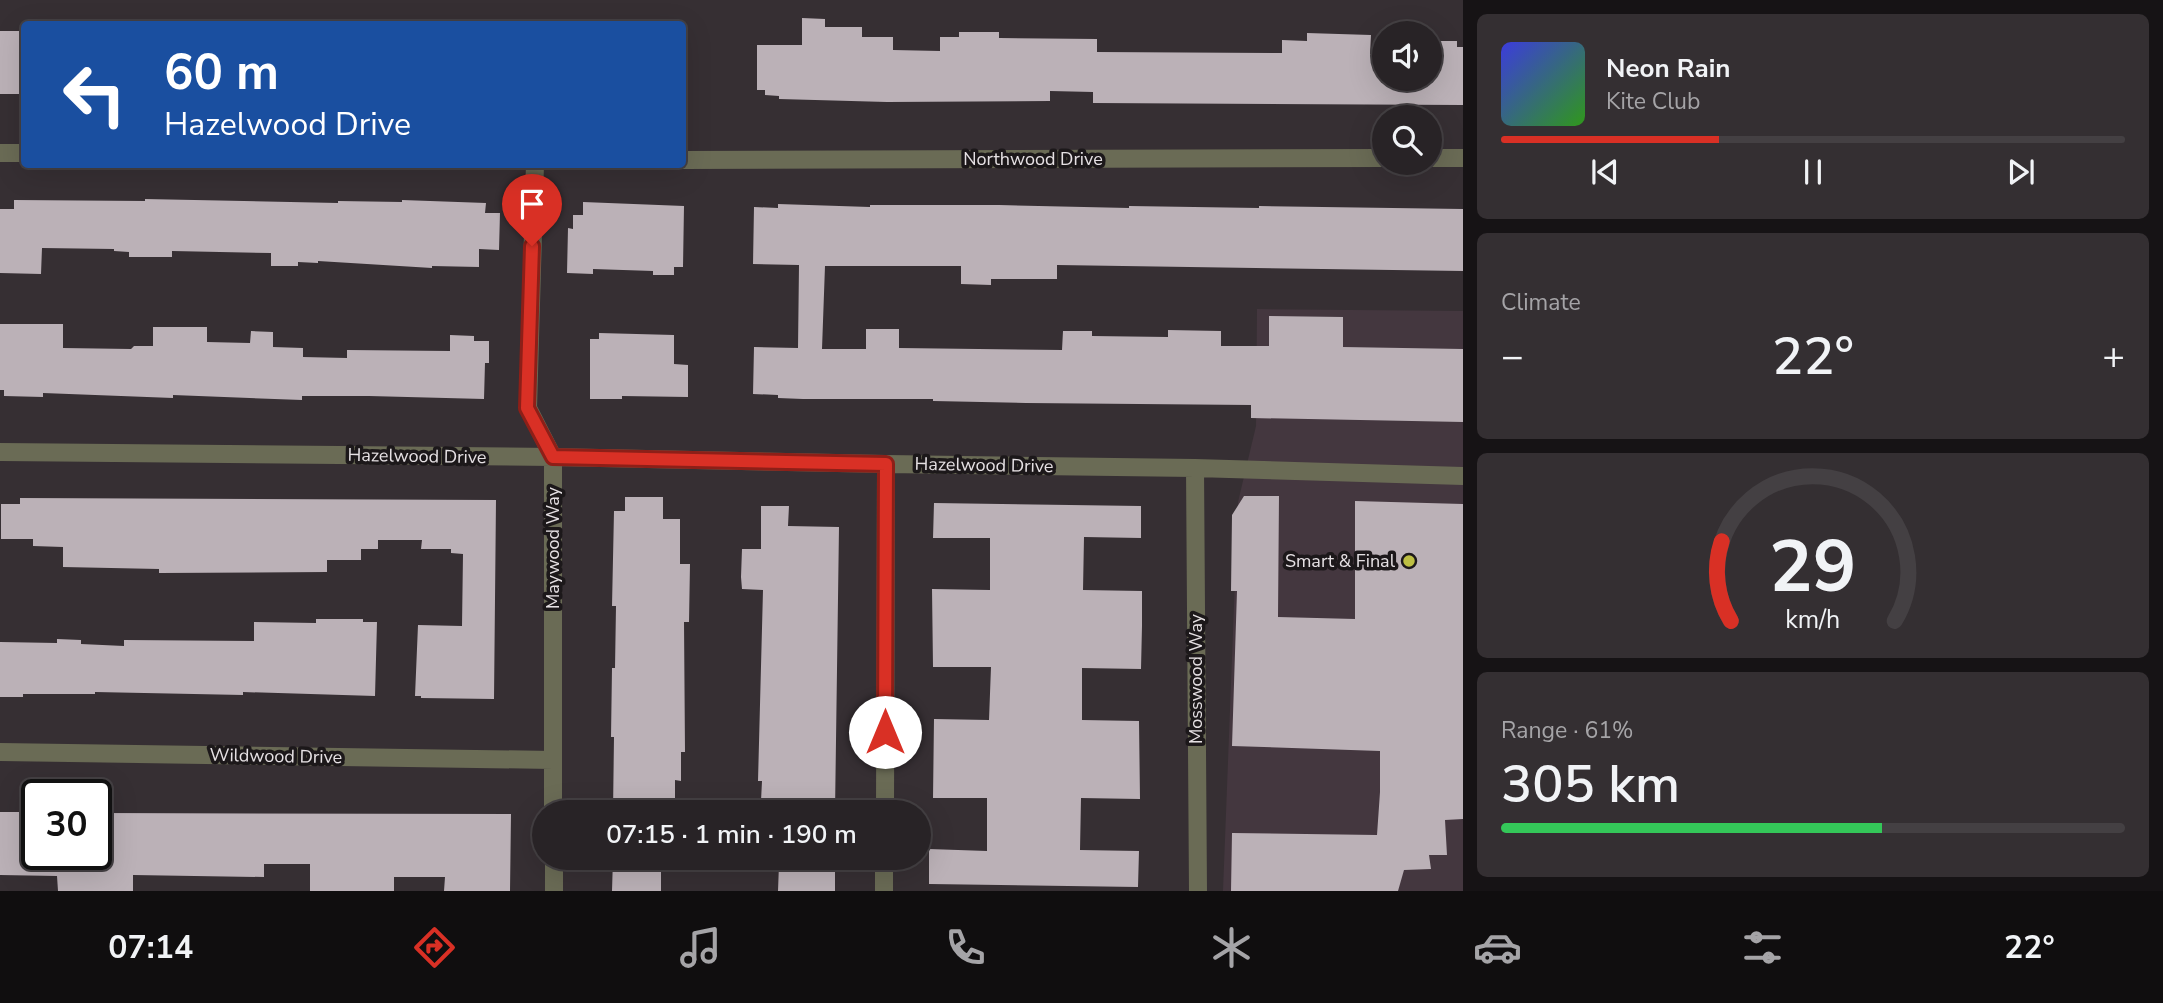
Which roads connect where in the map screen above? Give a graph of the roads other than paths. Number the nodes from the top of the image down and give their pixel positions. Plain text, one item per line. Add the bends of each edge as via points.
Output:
1 (0, 153) edge
2 (21, 153) edge
3 (1442, 158) edge
4 (1463, 158) edge
5 (1372, 159) edge
6 (686, 160) edge
7 (535, 168) edge
8 (0, 452) edge
9 (553, 457) junction
10 (886, 464) junction
11 (1195, 468) junction
12 (1463, 475) edge
13 (0, 752) edge
14 (553, 760) junction
15 (553, 800) edge
16 (885, 800) edge
17 (554, 870) edge
18 (884, 870) edge
19 (554, 891) edge
20 (884, 891) edge
21 (1198, 891) edge

1 - 2 street
3 - 4 street
5 - 6 street, Northwood Drive
7 - 9 street, Maywood Way via 527,408
8 - 9 street, Hazelwood Drive
9 - 10 street, Hazelwood Drive
9 - 14 street, Maywood Way
10 - 11 street, Hazelwood Drive
10 - 16 street
11 - 12 street, Hazelwood Drive
11 - 21 street, Mosswood Way
13 - 14 street, Wildwood Drive
14 - 15 street, Maywood Way
17 - 19 street
18 - 20 street

